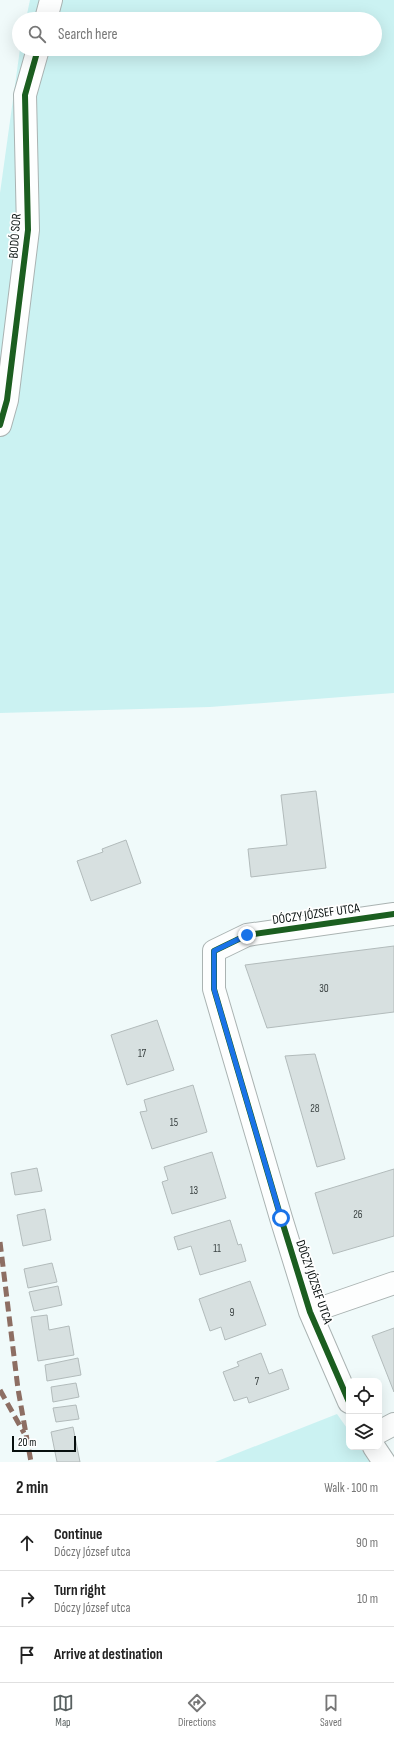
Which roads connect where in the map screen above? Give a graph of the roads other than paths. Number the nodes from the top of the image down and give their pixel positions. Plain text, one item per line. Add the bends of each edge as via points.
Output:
1 (51, 0) edge
2 (48, 12) edge
3 (36, 56) edge
4 (0, 425) edge
5 (394, 914) edge
6 (394, 1283) edge
7 (310, 1312) junction
8 (346, 1395) edge
9 (394, 1424) edge
10 (382, 1430) edge
11 (376, 1450) edge
12 (384, 1462) edge

1 - 2 street
3 - 4 street, BODÓ SOR via 25,95 28,230 8,400
5 - 7 street, DÓCZY JÓZSEF UTCA via 247,935 214,951 214,989
6 - 7 street
7 - 8 street, DÓCZY JÓZSEF UTCA
9 - 10 street
11 - 12 street

